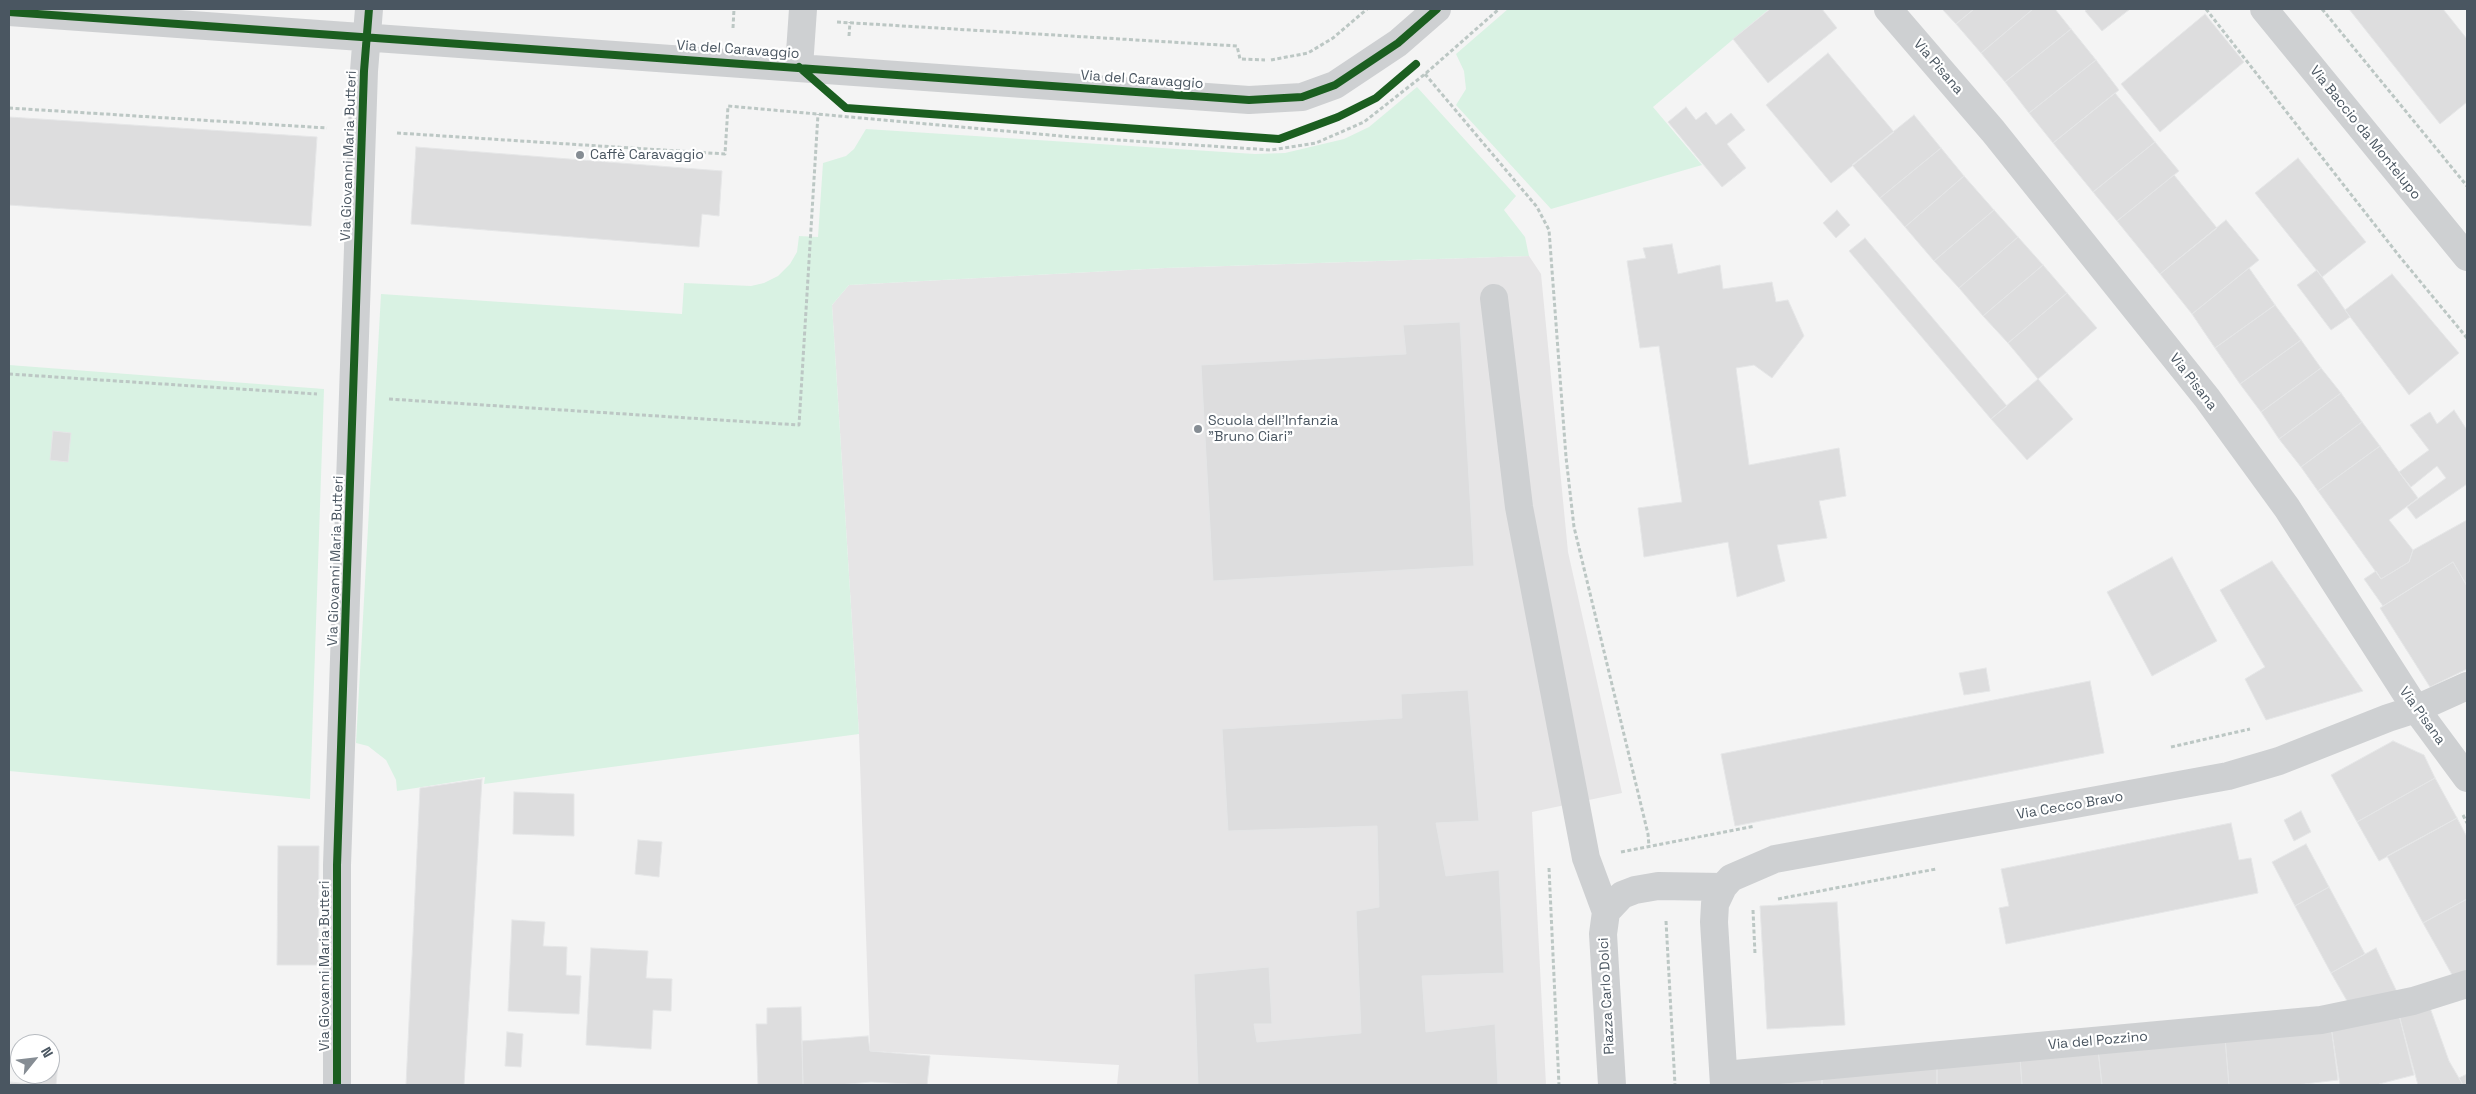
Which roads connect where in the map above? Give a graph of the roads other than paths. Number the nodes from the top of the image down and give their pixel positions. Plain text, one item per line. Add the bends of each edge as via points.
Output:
1 (369, 9) edge
2 (803, 9) edge
3 (1437, 9) edge
4 (1888, 9) edge
5 (2264, 9) edge
6 (9, 12) edge
7 (366, 37) junction
8 (799, 67) junction
9 (2467, 257) edge
10 (1494, 298) dead end
11 (2467, 686) edge
12 (2416, 709) junction
13 (2467, 778) edge
14 (1723, 887) junction
15 (1606, 912) junction
16 (2467, 984) edge
17 (1724, 1080) edge
18 (337, 1085) edge
19 (1612, 1085) edge

1 - 7 street, Via Giovanni Maria Butteri
2 - 8 street
3 - 8 street, Via del Caravaggio via 1398,43 1345,80 1302,97 1220,99
4 - 12 street, Via Pisana via 1993,132 2207,398 2286,508
5 - 9 street, Via Baccio da Montelupo
6 - 7 street, Via del Caravaggio
7 - 8 street, Via del Caravaggio
7 - 18 street, Via Giovanni Maria Butteri via 338,855
10 - 15 street via 1519,507 1586,858
11 - 12 street, Via Cecco Bravo
12 - 13 street, Via Pisana
12 - 14 street, Via Cecco Bravo via 2279,761 2228,776 1775,860 1739,873
14 - 15 street via 1658,886 1622,895
14 - 17 street, Via del Pozzino via 1715,904 1714,922
15 - 19 street, Piazza Carlo Dolci via 1603,934
16 - 17 street, Via del Pozzino via 2413,1001 2321,1020

